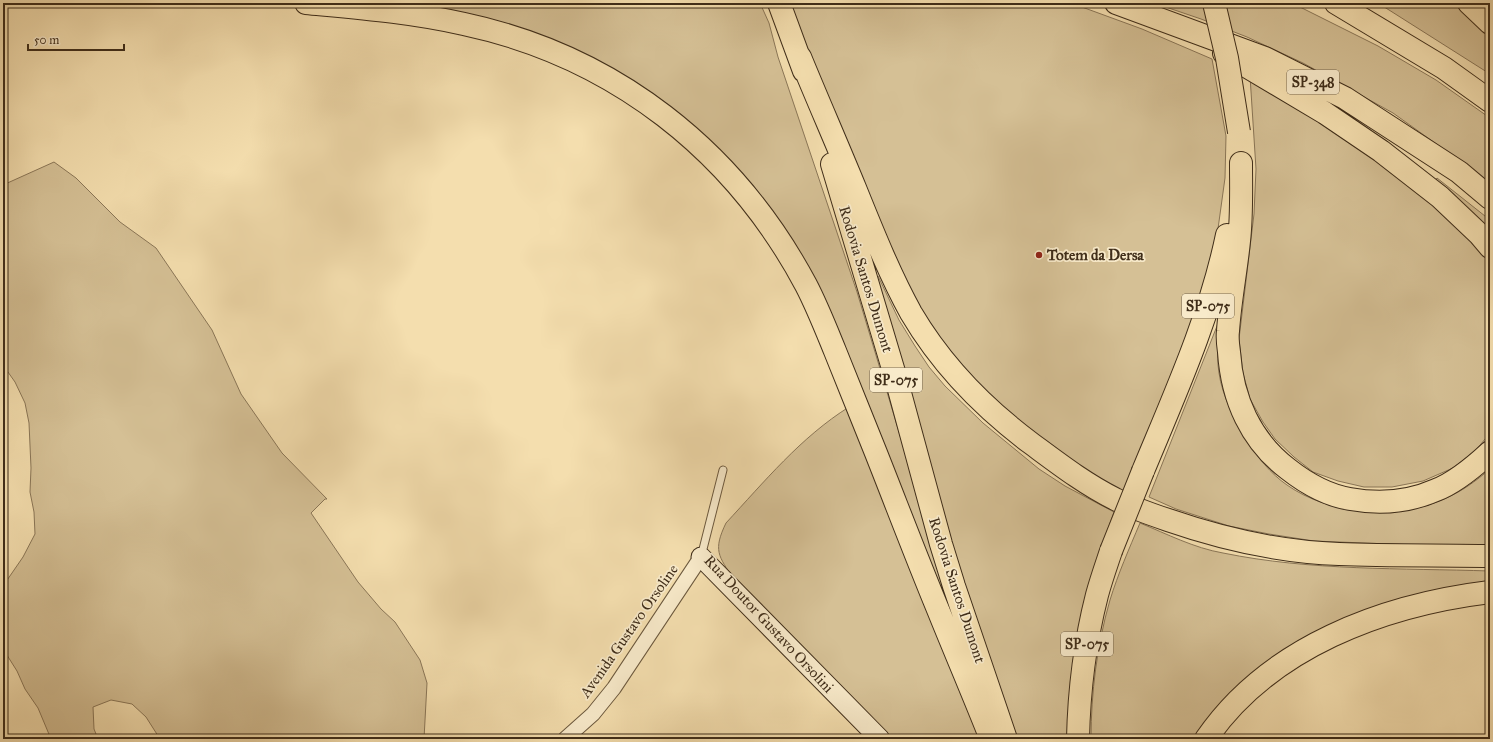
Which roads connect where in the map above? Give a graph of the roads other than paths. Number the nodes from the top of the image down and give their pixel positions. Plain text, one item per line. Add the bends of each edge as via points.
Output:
1 (306, 3) edge
2 (1116, 3) edge
3 (1214, 3) edge
4 (1336, 3) edge
5 (1469, 3) edge
6 (782, 12) edge
7 (1490, 23) edge
8 (1174, 24) junction
9 (800, 57) junction
10 (1490, 101) edge
11 (1241, 162) junction
12 (1490, 198) edge
13 (1490, 247) edge
14 (1490, 452) edge
15 (722, 470) dead end
16 (1490, 556) edge
17 (701, 557) junction
18 (1490, 592) edge
19 (565, 739) edge
20 (880, 739) edge
21 (991, 739) edge
22 (1006, 739) edge
23 (1078, 739) edge
24 (1206, 739) edge

1 - 21 highway via 411,14 473,26 543,47 602,74 639,97 716,159 776,233 807,287
2 - 8 highway, SP-348
3 - 11 highway, SP-075, bridge via 1227,58 1239,132
4 - 10 highway via 1444,68
5 - 7 highway
6 - 9 highway, Rodovia Santos Dumont / SP-075
8 - 12 highway, SP-348 via 1265,58 1345,98 1459,172
8 - 13 highway via 1325,113 1381,151 1440,197
9 - 16 highway via 884,260 912,314 940,356 1013,430 1084,482 1116,500 1154,515 1235,541 1336,554
9 - 22 highway, Rodovia Santos Dumont / SP-075 via 894,374 941,544
11 - 14 highway via 1242,209 1228,332 1230,370 1240,406 1261,444 1275,459 1324,492 1369,502 1405,500 1436,490 1478,463
11 - 23 highway, SP-075, bridge via 1221,266 1205,316 1111,551 1097,595 1084,664
15 - 17 lane, Rua Doutor Gustavo Orsolini
17 - 19 street, Avenida Gustavo Orsoline via 614,688 593,714
17 - 20 street, Rua Doutor Gustavo Orsolini
18 - 24 highway via 1459,596 1395,612 1312,646 1253,686 1231,707

